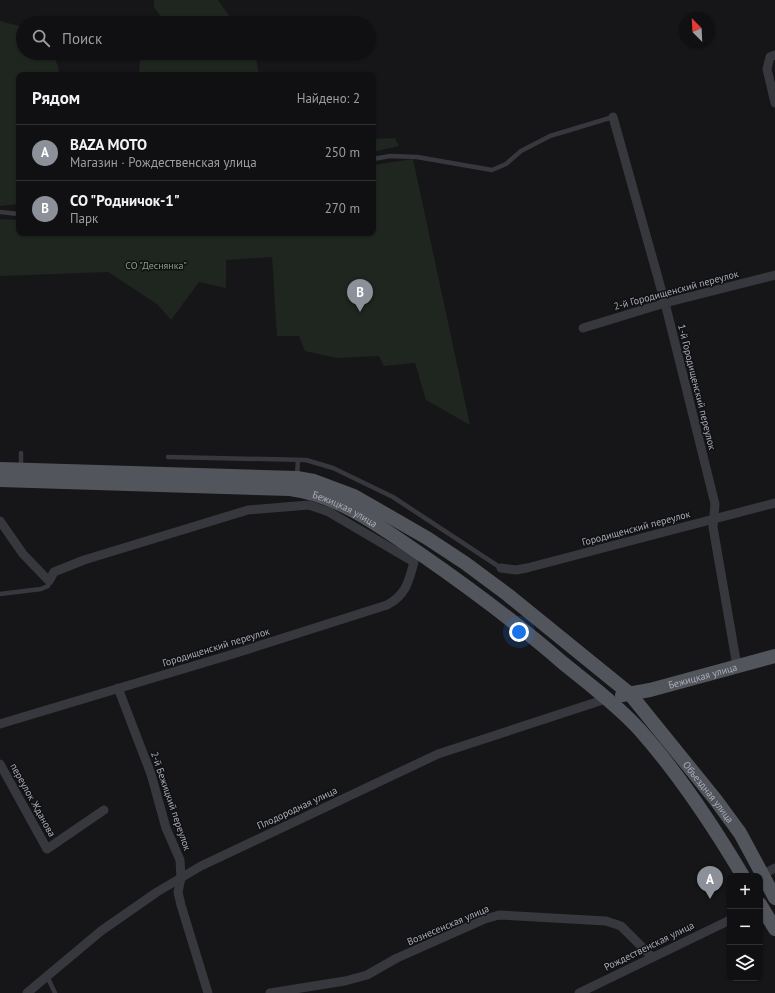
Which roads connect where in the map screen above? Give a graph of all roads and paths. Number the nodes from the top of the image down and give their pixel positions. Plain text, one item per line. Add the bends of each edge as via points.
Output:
1 (775, 55) edge
2 (775, 103) edge
3 (614, 117) joint
4 (376, 158) edge
5 (0, 212) edge
6 (16, 214) edge
7 (775, 275) edge
8 (665, 303) junction
9 (583, 328) dead end
10 (21, 453) dead end
11 (168, 457) dead end
12 (298, 460) junction
13 (0, 469) edge
14 (21, 470) junction
15 (297, 478) junction
16 (0, 480) edge
17 (775, 503) edge
18 (714, 519) junction
19 (0, 521) edge
20 (501, 568) joint
21 (49, 581) junction
22 (0, 594) edge
23 (775, 656) edge
24 (737, 666) junction
25 (118, 688) junction
26 (630, 694) junction
27 (606, 699) junction
28 (0, 724) edge
29 (0, 764) edge
30 (104, 810) dead end
31 (775, 868) edge
32 (741, 873) edge
33 (761, 873) edge
34 (763, 874) edge
35 (763, 877) edge
36 (180, 878) junction
37 (775, 898) edge
38 (762, 909) edge
39 (727, 921) edge
40 (775, 929) edge
41 (652, 957) junction
42 (47, 976) junction
43 (27, 993) edge
44 (54, 993) edge
45 (208, 993) edge
46 (270, 993) edge
47 (579, 993) edge

1 - 2 street via 770,57 767,63
3 - 4 lane via 550,136 492,170 417,157
3 - 8 street, 1-й Городищенский переулок
5 - 6 lane
7 - 8 street, 2-й Городищенский переулок
8 - 9 street, 2-й Городищенский переулок
8 - 18 street, 1-й Городищенский переулок via 714,504
10 - 14 lane
11 - 12 lane
12 - 15 lane
12 - 20 lane via 333,468 386,494
13 - 14 main road, Бежицкая улица
14 - 15 main road, Бежицкая улица
15 - 26 main road, Бежицкая улица via 314,481 354,496 427,538 508,595
16 - 27 main road, Бежицкая улица via 290,490 307,491 328,498 383,528 471,588
17 - 18 street, Городищенский переулок
18 - 20 street, Городищенский переулок via 527,568
18 - 24 street, 1-й Городищенский переулок via 714,534
19 - 21 street via 23,554
21 - 22 lane via 48,586 41,589
21 - 25 street, Городищенский переулок via 54,572 84,560 248,510 309,505 329,512 414,562 403,594 387,605
23 - 24 main road, Бежицкая улица
24 - 26 main road, Бежицкая улица
25 - 28 street, Городищенский переулок
25 - 36 street, 2-й Бежицкий переулок via 151,774 166,828 180,860
26 - 27 main road, Бежицкая улица
26 - 33 main road, Объездная улица via 715,799 736,828
27 - 32 main road, Объездная улица via 638,729 677,775 709,820
27 - 36 street, Плодородная улица via 438,754
29 - 30 street, переулок Жданова via 47,849
31 - 34 street
35 - 37 main road, Объездная улица
36 - 42 street, Плодородная улица via 101,931
36 - 45 street, 2-й Бежицкий переулок via 178,892 181,905
38 - 40 main road
39 - 41 street, Рождественская улица
41 - 46 street, Вознесенская улица via 621,926 606,921 499,916 485,919 397,958 367,975
41 - 47 street, Рождественская улица
42 - 43 street, Плодородная улица
42 - 44 lane

